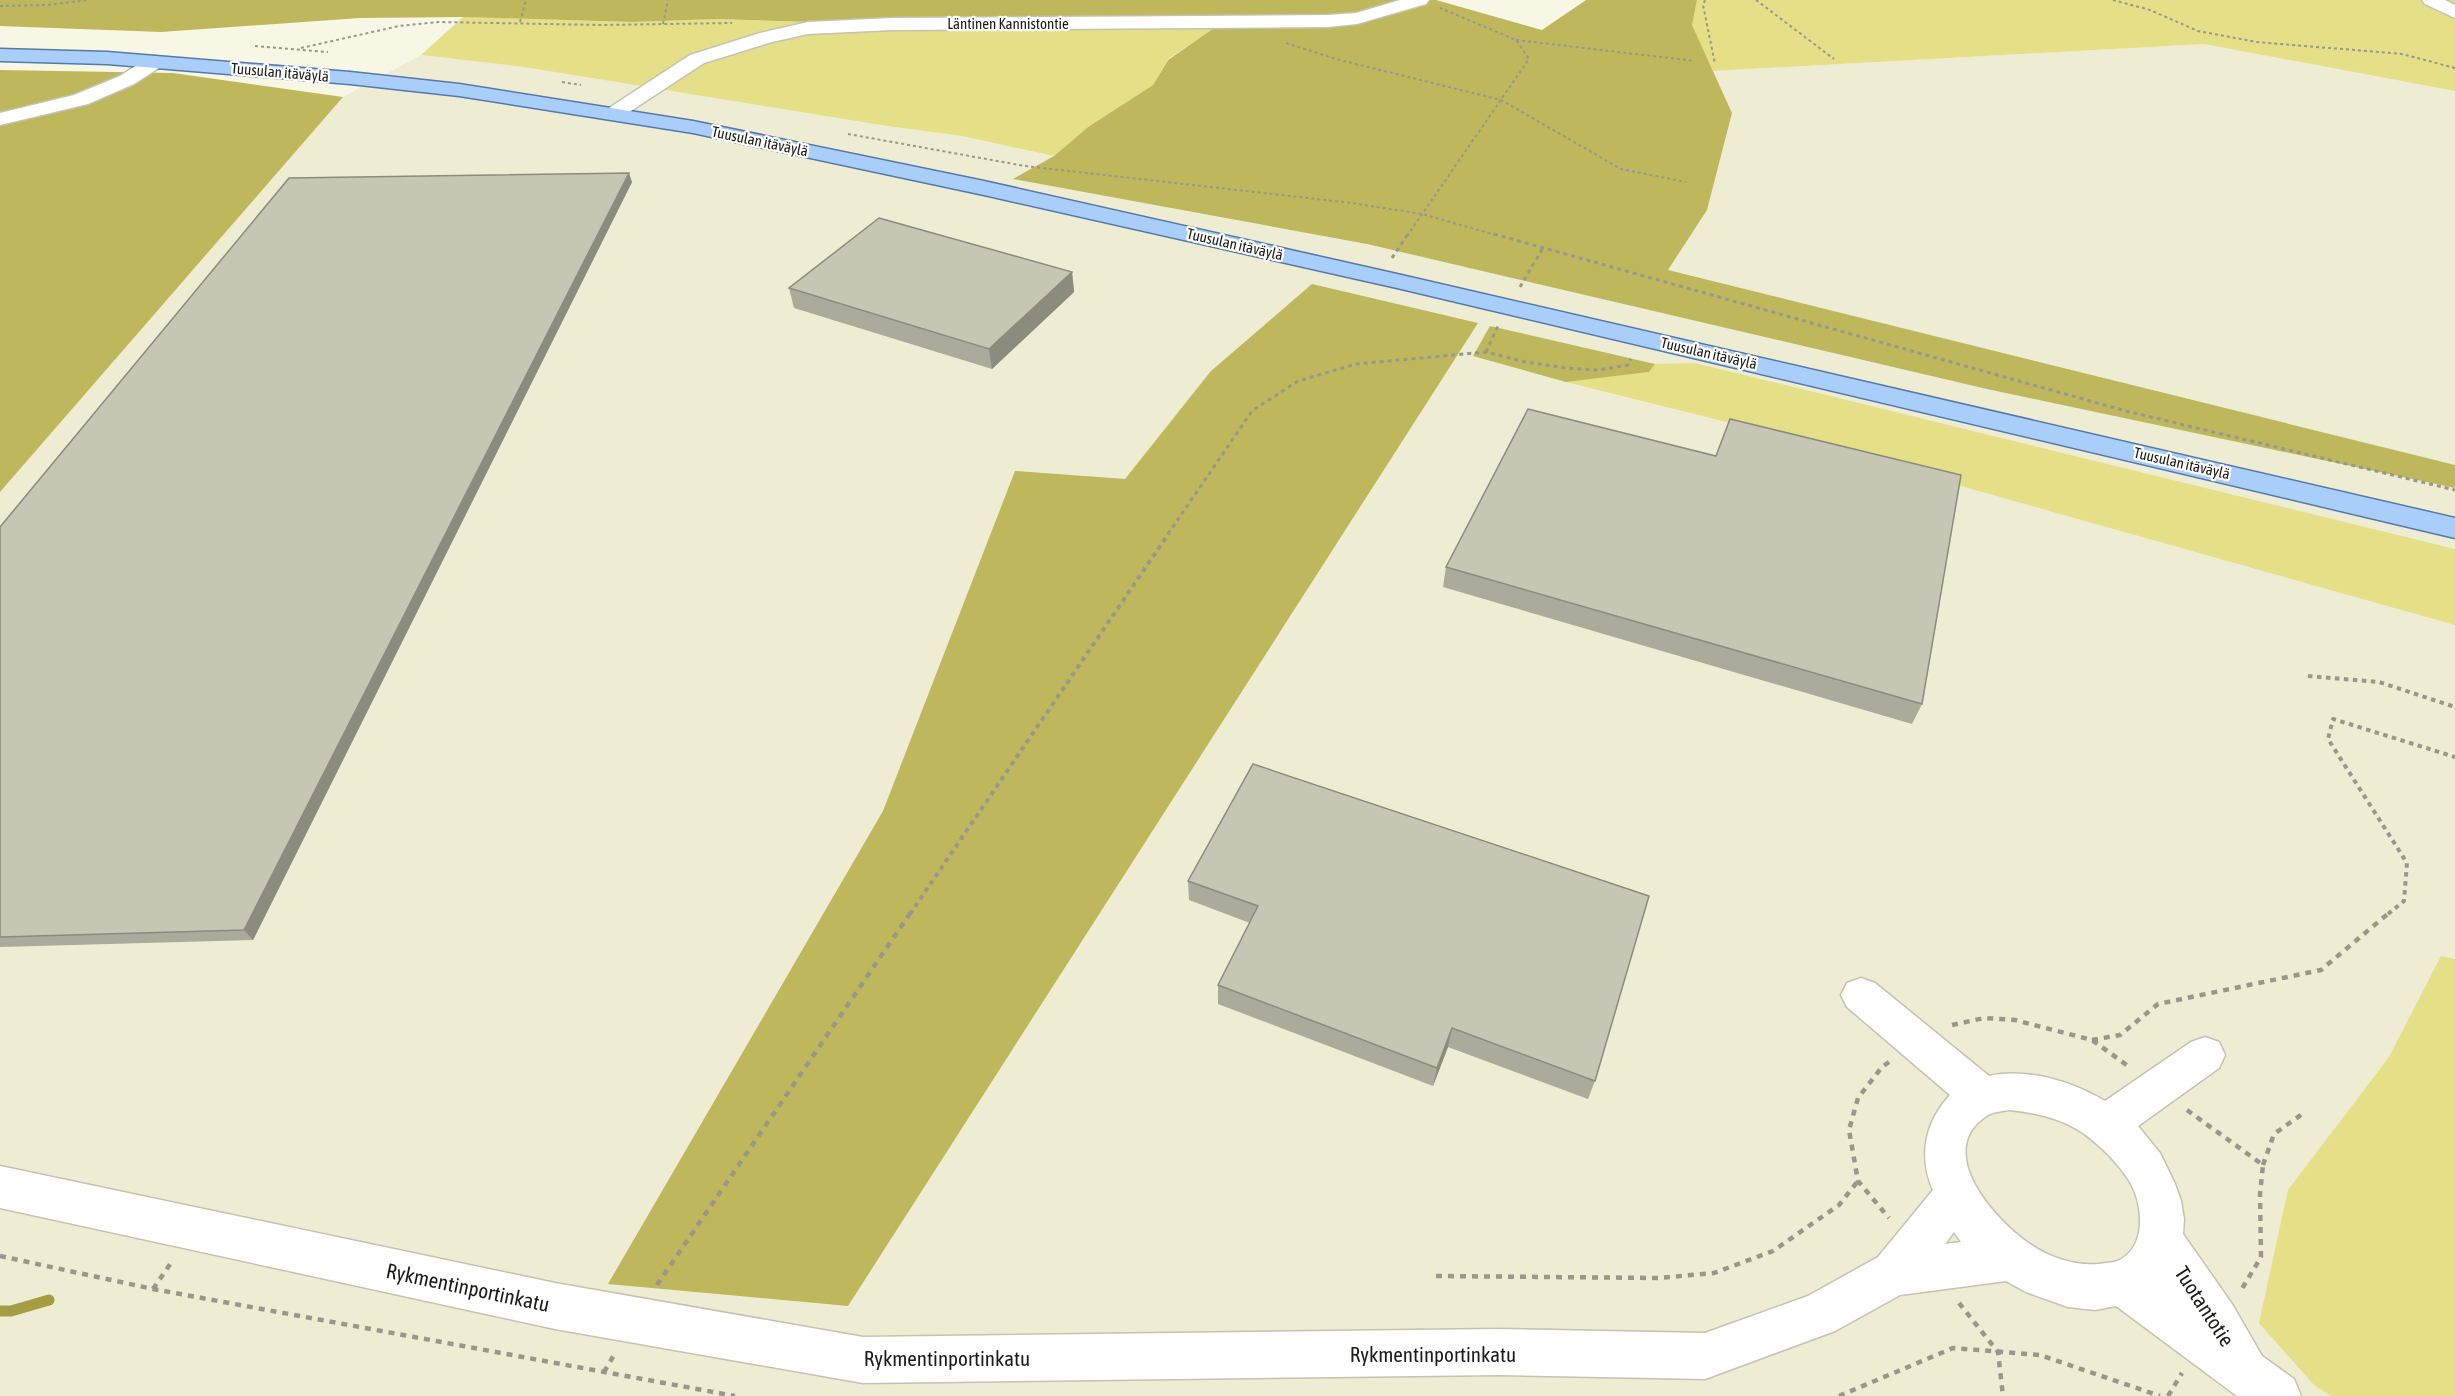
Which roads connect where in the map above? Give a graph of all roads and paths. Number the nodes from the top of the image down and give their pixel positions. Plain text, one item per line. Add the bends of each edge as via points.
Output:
1 (88, 0) edge
2 (526, 0) edge
3 (669, 0) edge
4 (1420, 0) edge
5 (1705, 0) edge
6 (1756, 0) edge
7 (2113, 0) edge
8 (2431, 0) edge
9 (0, 6) edge
10 (2455, 12) edge
11 (520, 22) junction
12 (1268, 22) junction
13 (740, 23) dead end
14 (663, 24) junction
15 (1516, 40) junction
16 (253, 46) dead end
17 (299, 49) junction
18 (333, 52) dead end
19 (0, 56) edge
20 (1833, 59) dead end
21 (1695, 61) dead end
22 (155, 62) junction
23 (1714, 64) dead end
24 (2455, 68) edge
25 (552, 80) dead end
26 (638, 96) junction
27 (1501, 100) junction
28 (613, 114) junction
29 (0, 118) edge
30 (838, 132) dead end
31 (1686, 182) dead end
32 (1422, 214) junction
33 (1544, 246) junction
34 (1388, 265) dead end
35 (1520, 288) dead end
36 (1502, 318) dead end
37 (1486, 352) junction
38 (1634, 353) dead end
39 (2455, 490) edge
40 (2455, 528) edge
41 (2308, 676) dead end
42 (2455, 707) edge
43 (2455, 757) edge
44 (1861, 995) dead end
45 (2092, 1040) junction
46 (1919, 1043) junction
47 (2205, 1055) dead end
48 (2158, 1089) junction
49 (1983, 1097) junction
50 (2305, 1112) dead end
51 (2106, 1125) junction
52 (2263, 1165) junction
53 (1858, 1181) junction
54 (0, 1187) edge
55 (1955, 1196) junction
56 (2161, 1241) junction
57 (0, 1256) edge
58 (2009, 1258) junction
59 (1913, 1263) junction
60 (1436, 1276) dead end
61 (2122, 1283) junction
62 (633, 1320) junction
63 (2210, 1331) junction
64 (1998, 1352) junction
65 (2262, 1384) edge
66 (735, 1396) edge
67 (1839, 1396) edge
68 (2003, 1396) edge
69 (2160, 1396) edge
70 (2168, 1396) edge

1 - 9 path via 47,6
2 - 11 path
3 - 14 path
4 - 12 street, Läntinen Kannistontie via 1357,18
4 - 15 path
5 - 23 path
6 - 20 path
7 - 24 path via 2150,10 2198,31 2245,40 2402,54
8 - 10 street
11 - 14 path
11 - 17 path via 399,26
12 - 26 street, Läntinen Kannistontie via 807,28 697,59
12 - 27 path via 1287,45
13 - 14 path
15 - 21 path
15 - 27 path via 1529,58
16 - 17 path
17 - 18 path
19 - 22 main road, Tuusulan itäväylä
22 - 28 main road, Tuusulan itäväylä via 459,90
22 - 29 street via 127,80 81,100
25 - 26 path
26 - 28 street, Läntinen Kannistontie
27 - 31 path via 1621,169
27 - 32 path
28 - 40 main road, Tuusulan itäväylä via 763,141 1386,278
30 - 32 path via 1037,167 1352,202
32 - 33 path
32 - 34 path
33 - 35 path
33 - 39 path via 2126,411
36 - 37 path
37 - 38 path via 1527,362 1598,370 1628,365
37 - 62 path via 1356,364 1298,381 1252,411
41 - 42 path via 2379,682
43 - 45 path via 2333,719 2328,739 2407,863 2404,901 2321,970 2158,1004 2120,1035
44 - 46 street
45 - 46 path via 2015,1020 1984,1018 1945,1027
45 - 48 path
46 - 49 street
46 - 53 path via 1882,1067 1858,1098 1849,1130
47 - 48 street
48 - 51 street
48 - 52 path
49 - 51 street via 2010,1091 2042,1094 2075,1106
49 - 55 street via 1961,1111 1948,1132 1945,1162
50 - 52 path via 2274,1134
51 - 56 street via 2133,1151 2153,1181 2163,1212
52 - 63 path via 2261,1257 2237,1298
53 - 59 path
53 - 60 path via 1839,1205 1773,1251 1714,1273 1658,1278
54 - 62 street, Rykmentinportinkatu
55 - 58 street via 1977,1230
55 - 59 street, Rykmentinportinkatu
56 - 61 street via 2148,1267
56 - 63 street, Tuotantotie
57 - 66 path via 153,1289
58 - 59 street, Rykmentinportinkatu
58 - 61 street via 2047,1278 2087,1287
59 - 62 street, Rykmentinportinkatu via 1819,1315 1705,1356 1498,1352 863,1360
59 - 64 path
61 - 63 street, Tuotantotie
63 - 65 street, Tuotantotie
63 - 70 path
64 - 67 path via 1953,1348
64 - 68 path
64 - 69 path via 2040,1355

